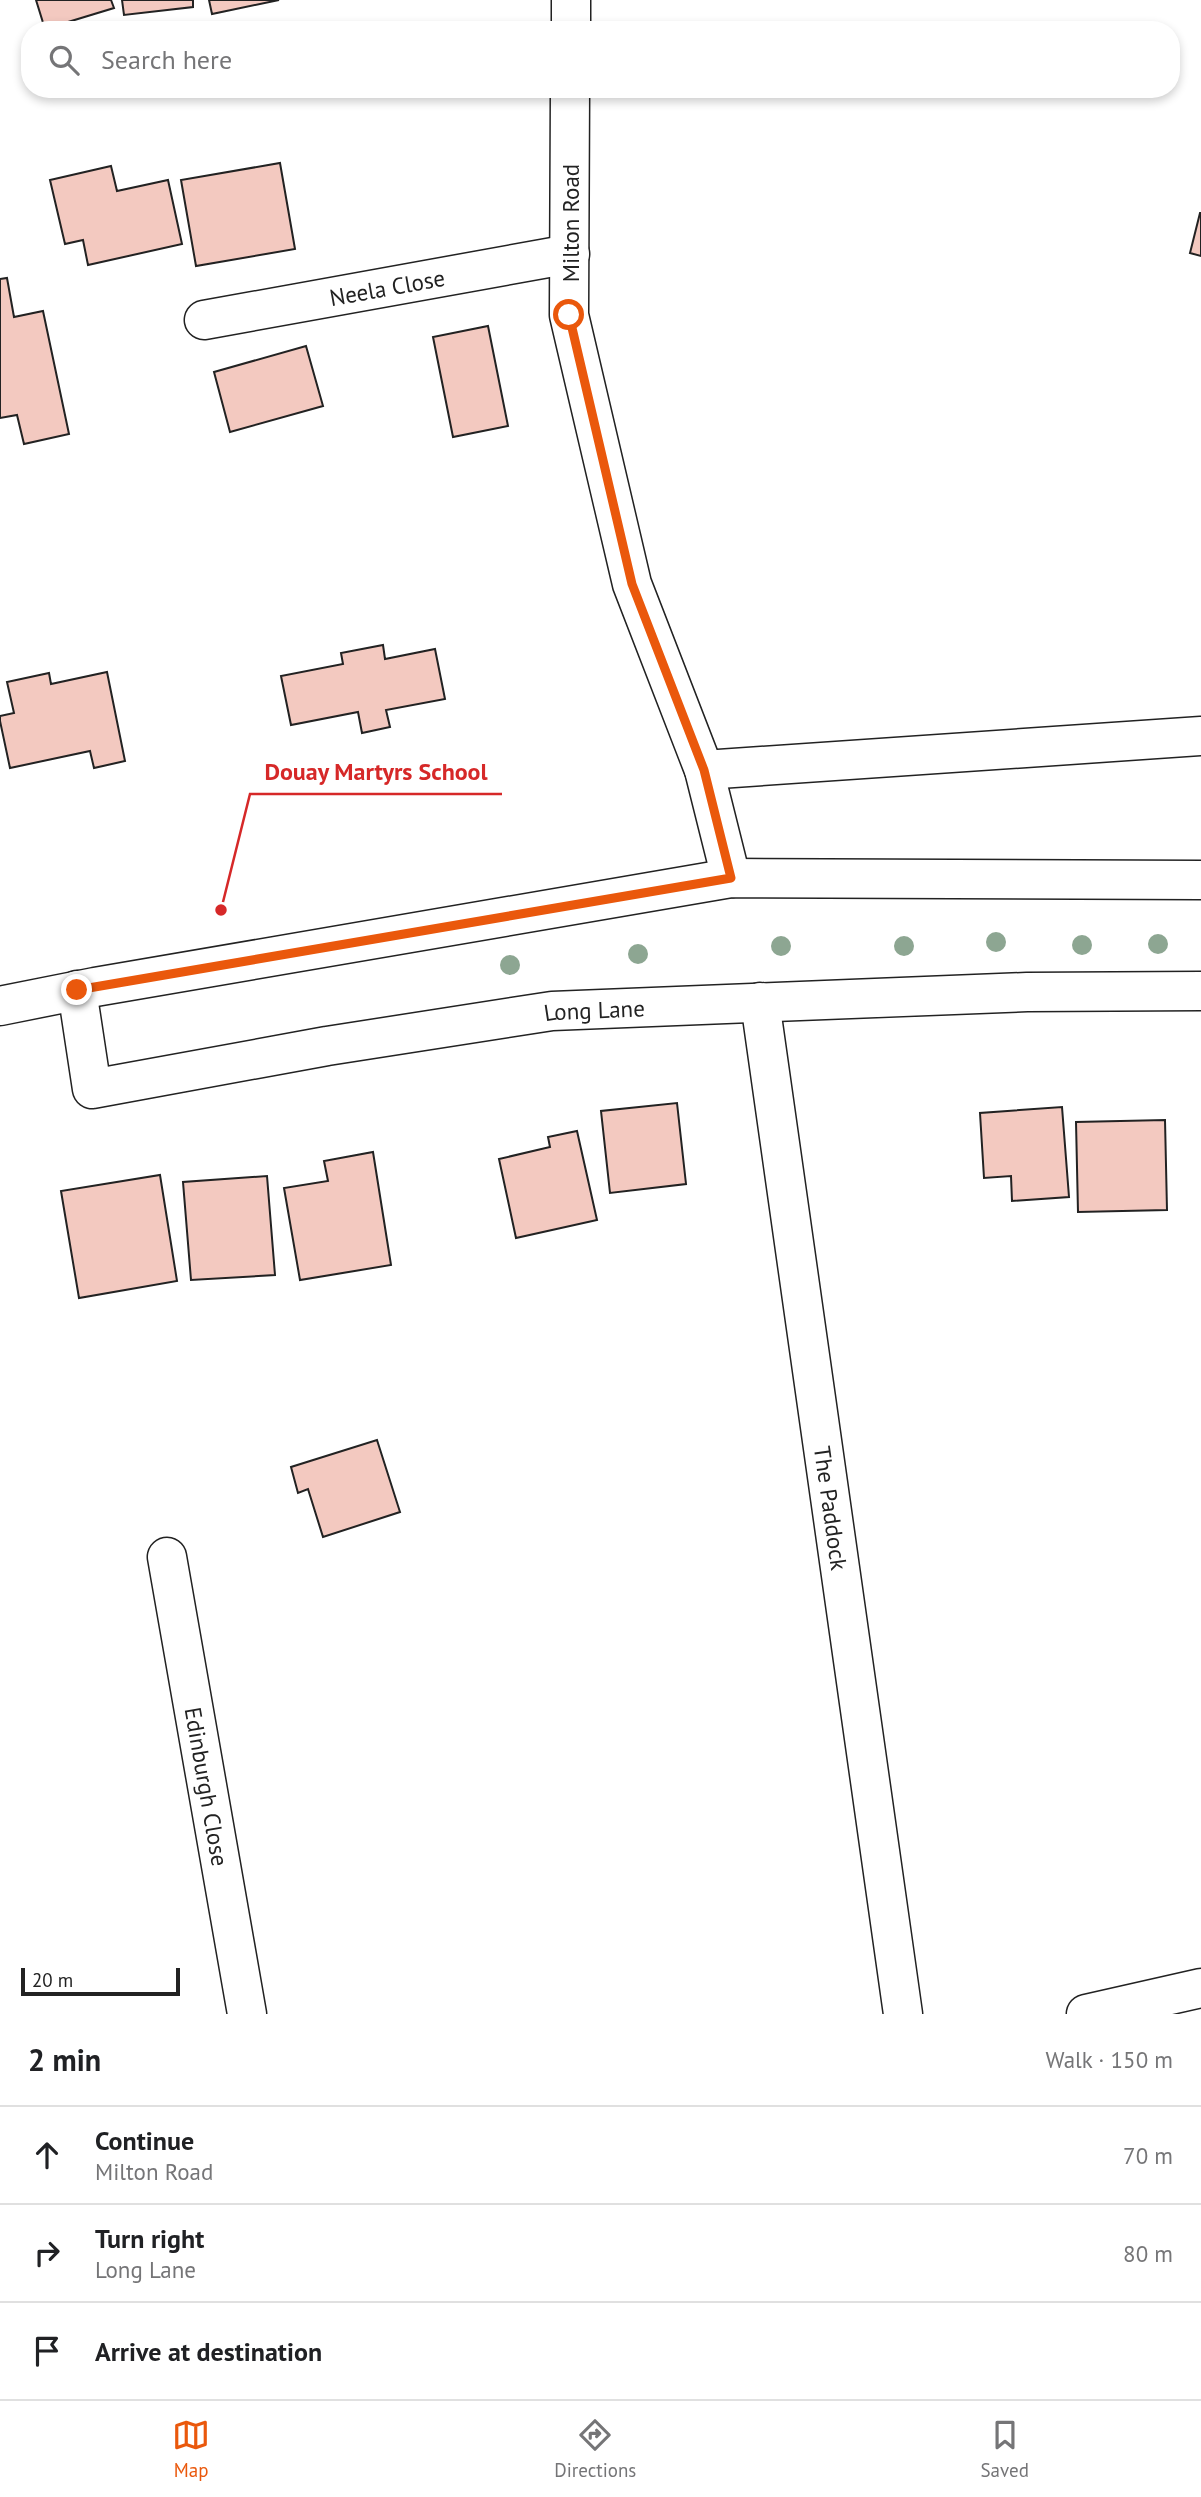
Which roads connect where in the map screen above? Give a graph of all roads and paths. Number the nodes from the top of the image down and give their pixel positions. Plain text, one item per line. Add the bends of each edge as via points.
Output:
1 (571, 0) edge
2 (570, 21) edge
3 (570, 98) edge
4 (570, 254) junction
5 (204, 320) dead end
6 (1201, 736) edge
7 (704, 770) junction
8 (731, 878) junction
9 (1201, 880) edge
10 (77, 990) junction
11 (1201, 991) edge
12 (760, 1002) junction
13 (0, 1006) edge
14 (167, 1557) dead end
15 (1201, 1988) edge
16 (247, 2014) edge
17 (903, 2014) edge
18 (1086, 2014) edge

1 - 2 street
3 - 4 street, Milton Road
4 - 5 street, Neela Close
4 - 7 street, Milton Road via 569,315 632,584
6 - 7 street
7 - 8 street, Milton Road
8 - 9 street
8 - 10 street
10 - 12 street, Long Lane via 92,1089 552,1011
10 - 13 street
11 - 12 street, Long Lane
12 - 17 street, The Paddock
14 - 16 street, Edinburgh Close
15 - 18 street

